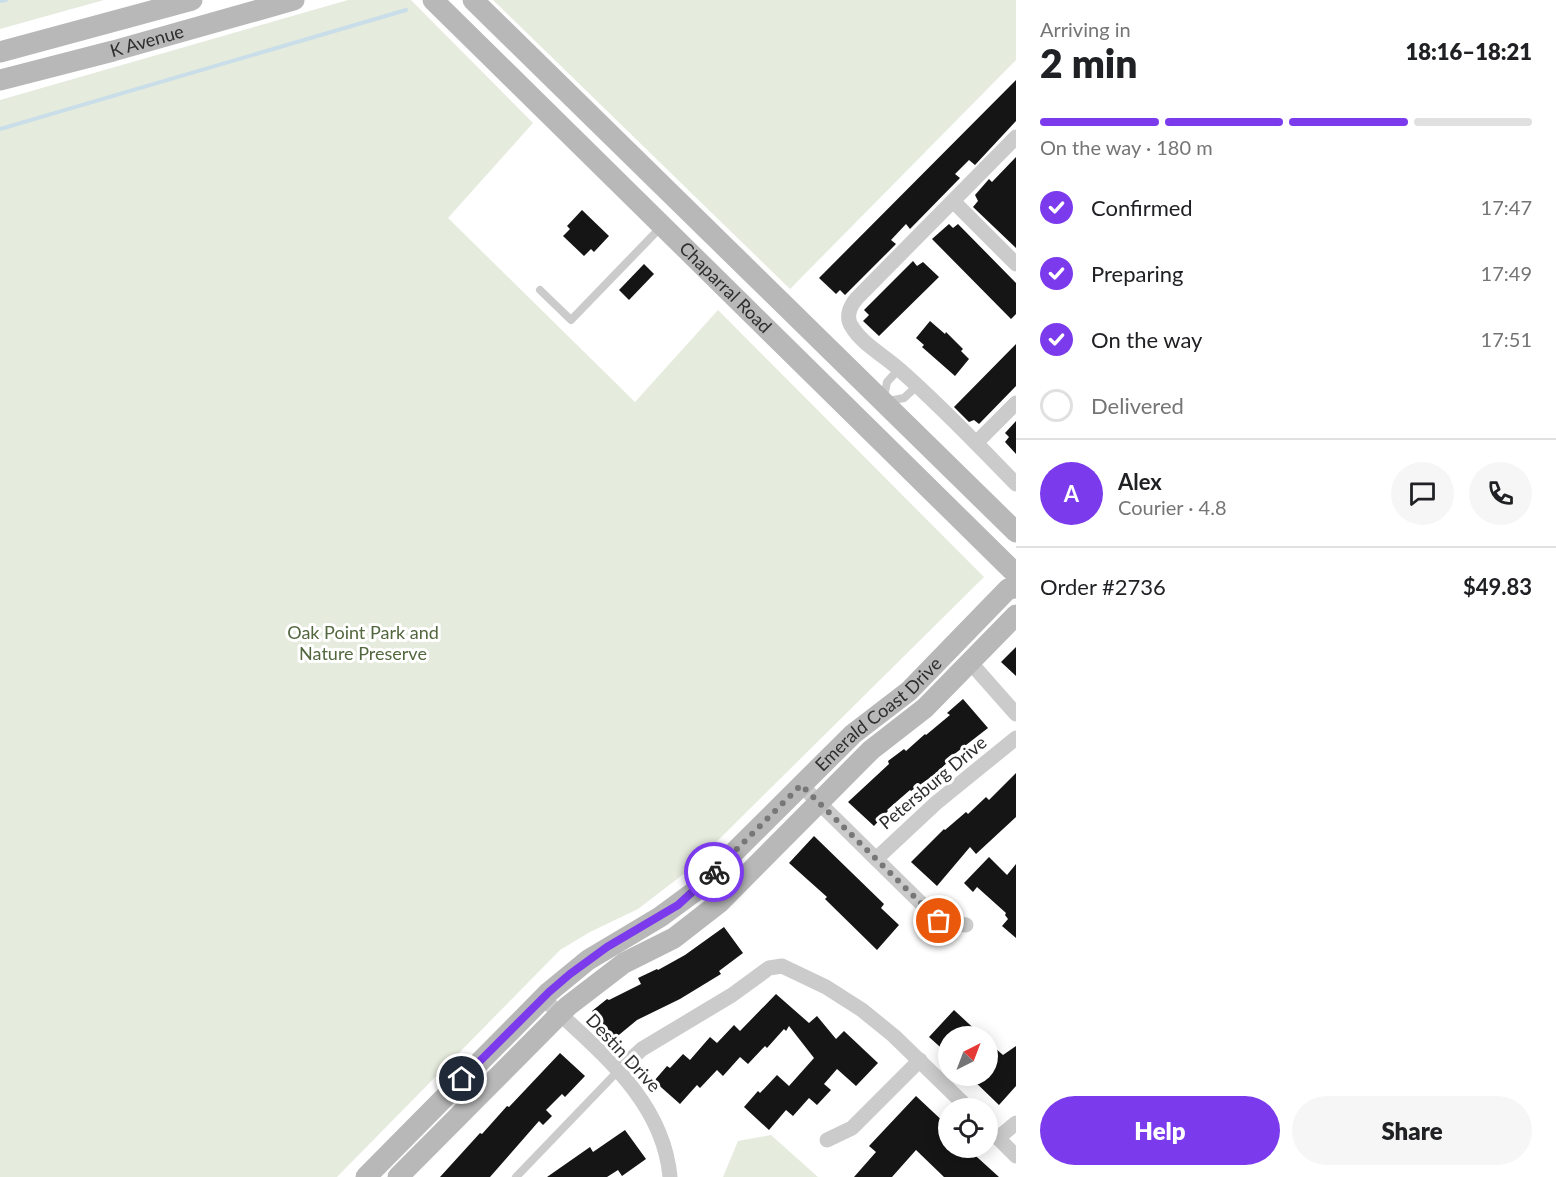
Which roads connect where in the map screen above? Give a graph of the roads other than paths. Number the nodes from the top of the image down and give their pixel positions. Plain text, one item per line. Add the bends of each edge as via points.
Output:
1 (192, 0) edge
2 (294, 0) edge
3 (433, 0) edge
4 (473, 0) edge
5 (0, 52) edge
6 (0, 80) edge
7 (1016, 137) edge
8 (953, 201) junction
9 (683, 206) junction
10 (663, 226) junction
11 (1016, 264) edge
12 (540, 290) dead end
13 (899, 369) junction
14 (917, 386) junction
15 (884, 402) junction
16 (1016, 403) edge
17 (864, 424) junction
18 (976, 444) junction
19 (1016, 484) edge
20 (1016, 532) edge
21 (1016, 574) edge
22 (1016, 588) edge
23 (1016, 615) edge
24 (970, 663) junction
25 (1016, 714) edge
26 (1016, 738) edge
27 (801, 785) junction
28 (819, 803) junction
29 (876, 859) junction
30 (966, 925) dead end
31 (543, 998) junction
32 (560, 1014) junction
33 (920, 1060) junction
34 (618, 1071) junction
35 (958, 1098) edge
36 (1016, 1123) edge
37 (998, 1138) joint
38 (827, 1140) dead end
39 (1016, 1156) edge
40 (366, 1177) edge
41 (398, 1177) edge
42 (516, 1177) edge
43 (670, 1177) edge

1 - 5 main road, K Avenue
2 - 6 main road, K Avenue
3 - 10 main road, Chaparral Road
4 - 9 main road, Chaparral Road
7 - 8 street
8 - 11 street
8 - 13 street via 851,306 851,326
9 - 10 main road
9 - 15 main road, Chaparral Road
10 - 12 lane via 572,320
10 - 17 main road, Chaparral Road
13 - 14 street
13 - 15 lane via 887,382
14 - 15 lane via 904,399
14 - 18 street
15 - 17 main road
15 - 20 main road, Chaparral Road
16 - 18 street
17 - 21 main road, Chaparral Road
18 - 19 street
22 - 27 main road, Emerald Coast Drive via 1008,589 909,692 853,734
23 - 24 main road, Emerald Coast Drive
24 - 25 street
24 - 28 main road, Emerald Coast Drive via 925,708 871,750
26 - 29 street, Petersburg Drive via 936,803
27 - 28 street
27 - 31 main road, Emerald Coast Drive via 678,905 588,960
28 - 29 street
28 - 32 main road, Emerald Coast Drive via 692,926 624,963
29 - 30 street via 939,921
31 - 32 street, Destin Drive
31 - 40 main road, Emerald Coast Drive
32 - 34 street, Destin Drive
32 - 41 main road, Emerald Coast Drive
33 - 34 street via 845,998 788,968 775,966 642,1049
33 - 35 street
33 - 38 street via 852,1128
34 - 42 lane
34 - 43 street, Destin Drive via 653,1117 667,1154
36 - 37 street
37 - 39 street

